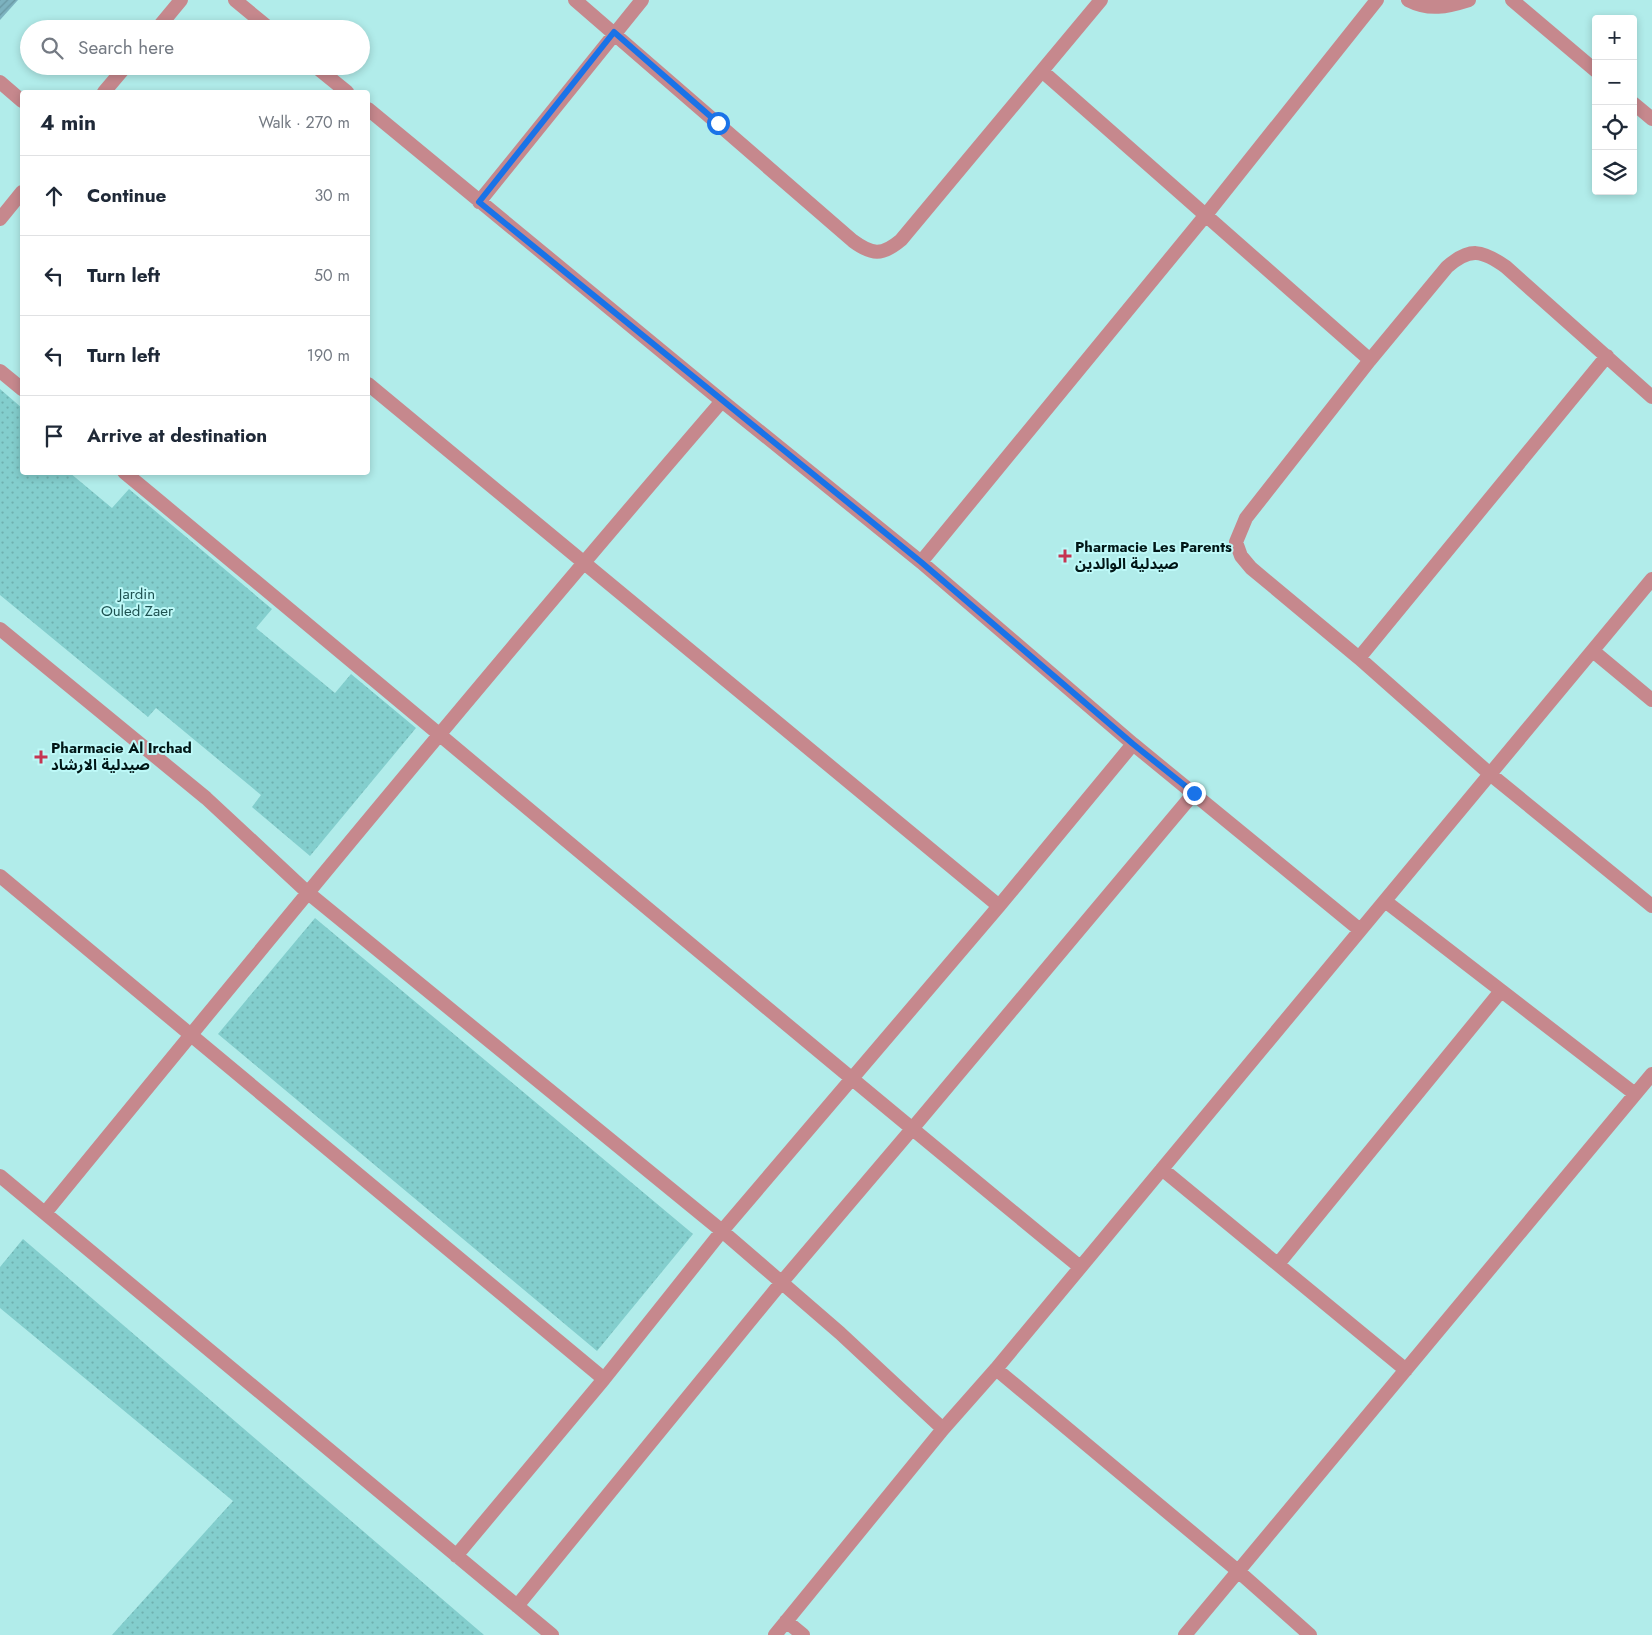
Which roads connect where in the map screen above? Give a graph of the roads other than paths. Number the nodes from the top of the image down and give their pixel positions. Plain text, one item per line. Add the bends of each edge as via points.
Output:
1 (181, 0) edge
2 (235, 0) edge
3 (575, 0) edge
4 (642, 0) edge
5 (1101, 0) edge
6 (1377, 0) edge
7 (1408, 0) edge
8 (1469, 0) edge
9 (1512, 0) edge
10 (164, 20) edge
11 (259, 20) edge
12 (614, 32) junction
13 (1592, 68) edge
14 (1042, 71) junction
15 (118, 75) edge
16 (326, 75) edge
17 (0, 82) edge
18 (106, 90) edge
19 (345, 90) edge
20 (20, 98) edge
21 (1635, 105) edge
22 (370, 112) edge
23 (1652, 119) edge
24 (20, 195) edge
25 (479, 202) junction
26 (1205, 216) junction
27 (0, 220) edge
28 (1607, 356) junction
29 (1370, 360) junction
30 (0, 370) edge
31 (370, 386) edge
32 (20, 387) edge
33 (1652, 397) edge
34 (722, 401) junction
35 (128, 475) edge
36 (584, 561) junction
37 (921, 562) junction
38 (1652, 579) edge
39 (0, 629) edge
40 (1593, 651) junction
41 (1359, 658) junction
42 (1652, 700) edge
43 (441, 735) junction
44 (1133, 744) junction
45 (1490, 774) junction
46 (1194, 793) junction
47 (0, 876) edge
48 (307, 892) junction
49 (1385, 901) junction
50 (999, 906) junction
51 (1652, 906) edge
52 (1360, 930) junction
53 (1501, 991) junction
54 (191, 1035) junction
55 (1652, 1074) edge
56 (851, 1079) junction
57 (1635, 1094) junction
58 (912, 1129) junction
59 (1162, 1169) junction
60 (0, 1176) edge
61 (45, 1213) junction
62 (722, 1231) junction
63 (1278, 1264) junction
64 (1080, 1267) junction
65 (781, 1282) junction
66 (996, 1369) junction
67 (1406, 1370) junction
68 (604, 1379) junction
69 (943, 1429) junction
70 (456, 1556) junction
71 (1238, 1571) junction
72 (517, 1606) junction
73 (786, 1621) junction
74 (552, 1635) edge
75 (774, 1635) edge
76 (802, 1635) edge
77 (1185, 1635) edge
78 (1310, 1635) edge

1 - 10 street
2 - 11 street
3 - 12 street
4 - 12 street
5 - 14 street
6 - 26 street
7 - 8 street via 1419,6 1444,8
9 - 13 street
12 - 14 street via 867,251 891,249 901,240
12 - 25 street
14 - 26 street
15 - 18 street
16 - 19 street
17 - 20 street
21 - 23 street
22 - 25 street
24 - 27 street
25 - 34 street
26 - 29 street
26 - 37 street
28 - 29 street via 1506,267 1490,256 1476,252 1461,255 1447,268
28 - 33 street
28 - 41 street
29 - 41 street via 1246,518 1236,542 1241,556 1251,568
30 - 32 street
31 - 36 street
34 - 36 street
34 - 37 street
35 - 43 street
36 - 43 street
36 - 50 street
37 - 44 street
38 - 40 street
39 - 48 street via 206,798
40 - 42 street
40 - 45 street
41 - 45 street
43 - 48 street
43 - 56 street
44 - 46 street
44 - 50 street
45 - 49 street
45 - 51 street
46 - 52 street
46 - 58 street
47 - 54 street
48 - 54 street
48 - 62 street
49 - 52 street
49 - 53 street
50 - 56 street
52 - 59 street
53 - 57 street
53 - 63 street
54 - 61 street
54 - 68 street
55 - 57 street
56 - 58 street
56 - 62 street
57 - 67 street
58 - 64 street
58 - 65 street
59 - 63 street
59 - 64 street
60 - 61 street
61 - 70 street
62 - 65 street
62 - 68 street
63 - 67 street
64 - 66 street
65 - 69 street
65 - 72 street
66 - 69 street
66 - 71 street
67 - 71 street
68 - 70 street
69 - 73 street
70 - 72 street
71 - 77 street
71 - 78 street
72 - 74 street
73 - 75 street
73 - 76 street

